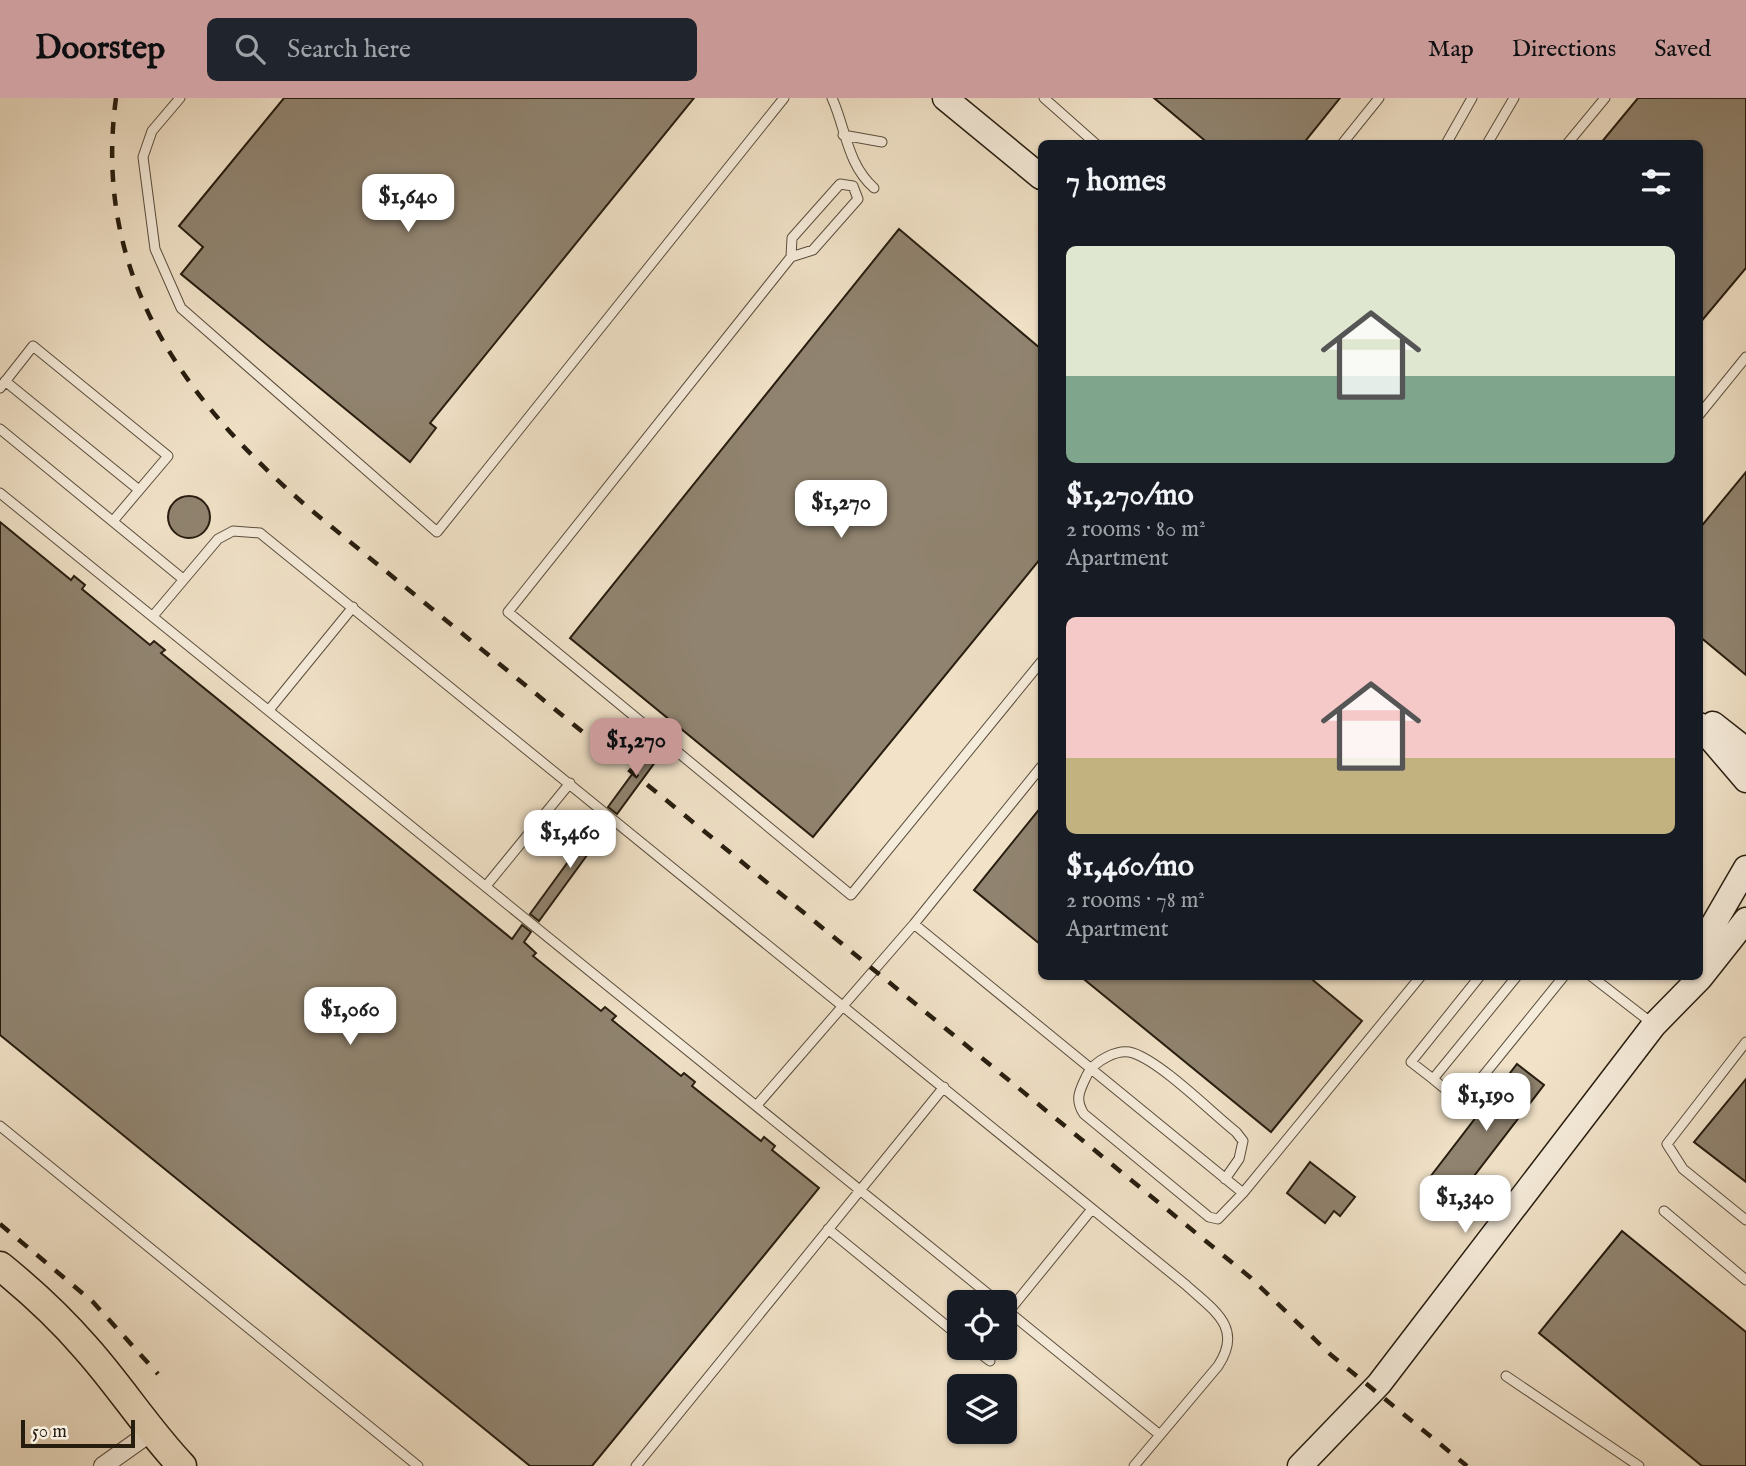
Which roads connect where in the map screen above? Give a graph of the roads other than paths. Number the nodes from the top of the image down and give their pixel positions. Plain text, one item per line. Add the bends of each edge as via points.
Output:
1 (180, 98) edge
2 (784, 98) edge
3 (832, 98) edge
4 (946, 98) edge
5 (1044, 98) edge
6 (1379, 98) edge
7 (1472, 98) edge
8 (1514, 98) edge
9 (1605, 98) edge
10 (844, 135) junction
11 (1091, 140) edge
12 (1345, 140) edge
13 (1448, 140) edge
14 (1488, 140) edge
15 (1570, 140) edge
16 (882, 142) dead end
17 (1038, 175) edge
18 (861, 176) junction
19 (853, 186) junction
20 (874, 188) dead end
21 (791, 257) junction
22 (1746, 357) edge
23 (3, 384) edge
24 (1703, 410) edge
25 (0, 429) edge
26 (139, 490) junction
27 (0, 493) edge
28 (113, 521) junction
29 (183, 579) junction
30 (353, 607) junction
31 (153, 616) junction
32 (1038, 666) edge
33 (269, 710) junction
34 (1703, 716) edge
35 (1703, 730) edge
36 (1746, 750) edge
37 (1038, 771) edge
38 (1746, 780) edge
39 (570, 783) junction
40 (1746, 868) edge
41 (486, 886) junction
42 (1746, 920) edge
43 (914, 924) junction
44 (1703, 942) edge
45 (1703, 974) edge
46 (1418, 980) edge
47 (1477, 980) edge
48 (1514, 980) edge
49 (1561, 980) edge
50 (1596, 980) edge
51 (1681, 980) edge
52 (1698, 980) edge
53 (843, 1004) junction
54 (1654, 1025) junction
55 (1746, 1042) edge
56 (1090, 1070) junction
57 (1433, 1079) junction
58 (944, 1087) junction
59 (757, 1105) junction
60 (0, 1126) edge
61 (1225, 1179) junction
62 (860, 1189) junction
63 (1244, 1193) junction
64 (1092, 1209) junction
65 (1664, 1211) dead end
66 (1746, 1220) edge
67 (828, 1229) junction
68 (0, 1266) edge
69 (1746, 1280) edge
70 (983, 1290) edge
71 (1017, 1297) edge
72 (1017, 1317) edge
73 (947, 1326) edge
74 (1506, 1376) dead end
75 (150, 1432) junction
76 (1160, 1435) junction
77 (103, 1466) edge
78 (182, 1466) edge
79 (418, 1466) edge
80 (636, 1466) edge
81 (1134, 1466) edge
82 (1300, 1466) edge
83 (1639, 1466) edge

1 - 2 lane via 152,131 143,157 155,249 181,308 437,532
3 - 10 lane
4 - 17 main road
5 - 11 lane
6 - 12 lane
7 - 13 lane
8 - 14 lane
9 - 15 lane
10 - 16 lane
10 - 18 lane
18 - 19 lane
18 - 20 lane
19 - 21 lane via 840,184 816,209 792,238
19 - 21 lane via 858,199 845,214 813,250
21 - 32 lane via 508,612 850,895
22 - 24 lane
23 - 26 lane
23 - 26 lane via 33,346 168,456
25 - 28 lane
26 - 28 lane
27 - 31 lane
28 - 29 lane
29 - 30 lane via 218,539 233,531 253,531
29 - 31 lane
30 - 33 lane
30 - 39 lane
31 - 33 lane
33 - 41 lane
34 - 36 main road
35 - 38 main road
37 - 43 lane
39 - 41 lane
39 - 53 lane
40 - 44 main road
41 - 59 lane
42 - 45 main road
43 - 53 lane
43 - 56 lane
46 - 63 lane
47 - 57 lane via 1411,1062
48 - 57 lane
49 - 57 lane via 1464,1096 1450,1093
50 - 54 lane
51 - 54 main road
52 - 54 main road
53 - 58 lane
53 - 59 lane
54 - 82 main road via 1380,1384
55 - 66 lane via 1667,1144 1683,1169
56 - 61 lane
56 - 61 lane via 1124,1051 1148,1060 1237,1132 1242,1141 1239,1159
56 - 63 lane via 1078,1095 1084,1114 1209,1216 1218,1219 1225,1215
58 - 62 lane
58 - 64 lane
59 - 62 lane
60 - 79 lane
61 - 63 lane
62 - 67 lane
62 - 70 lane
64 - 71 lane
64 - 76 lane via 1186,1285 1227,1329 1224,1357
65 - 69 lane
67 - 73 lane
67 - 80 lane
68 - 75 main road via 60,1319
72 - 76 lane
74 - 83 lane
75 - 77 street
75 - 78 main road
76 - 81 lane

